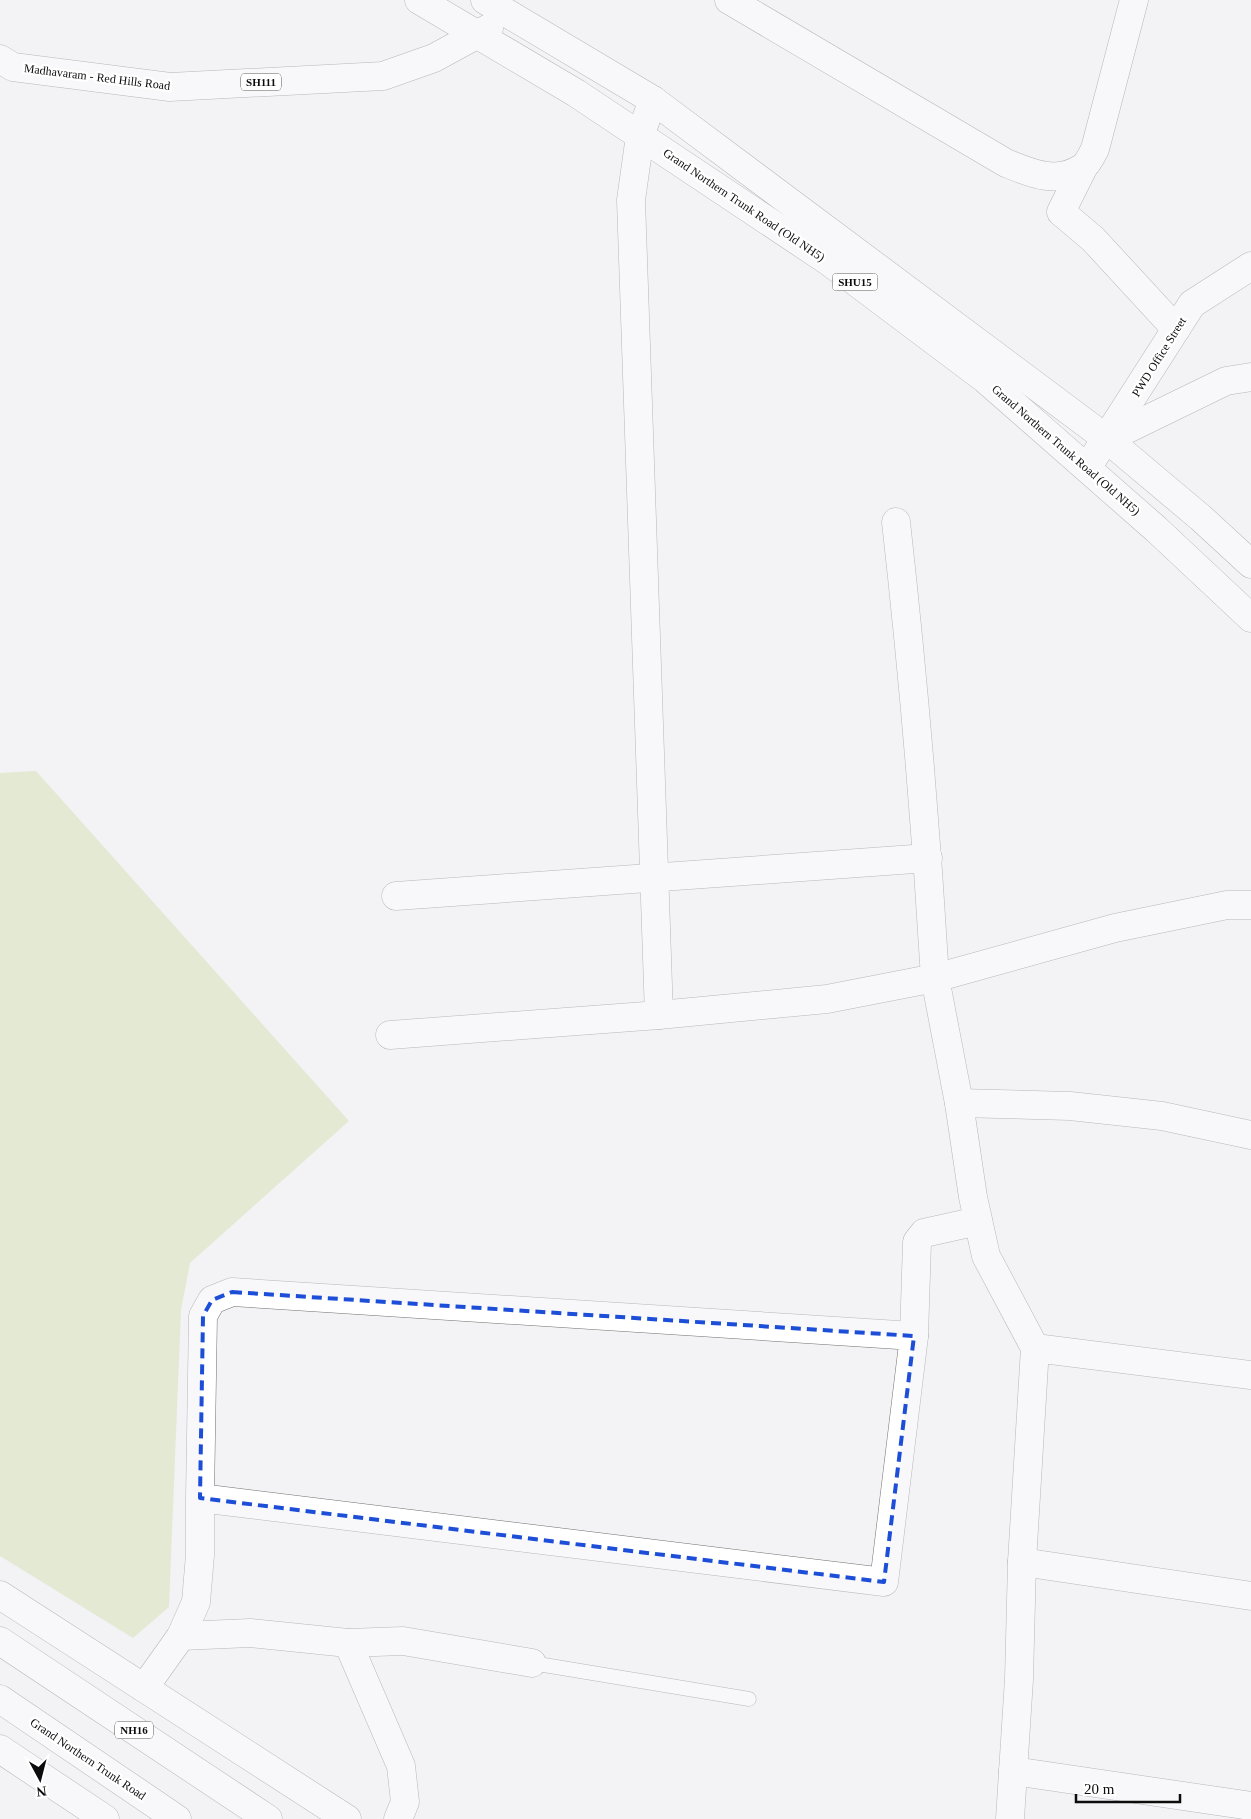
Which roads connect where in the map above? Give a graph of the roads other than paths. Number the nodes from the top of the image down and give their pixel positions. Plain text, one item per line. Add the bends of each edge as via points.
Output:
1 (419, 0) edge
2 (730, 0) edge
3 (1134, 0) edge
4 (495, 4) edge
5 (477, 35) junction
6 (0, 59) edge
7 (654, 100) junction
8 (640, 136) junction
9 (1083, 168) junction
10 (1251, 266) edge
11 (1176, 329) junction
12 (1251, 377) edge
13 (1107, 439) junction
14 (1087, 468) junction
15 (896, 522) dead end
16 (1251, 564) edge
17 (1251, 618) edge
18 (928, 858) junction
19 (654, 879) junction
20 (396, 896) dead end
21 (1251, 905) edge
22 (935, 978) junction
23 (659, 1015) junction
24 (390, 1035) dead end
25 (959, 1103) junction
26 (1251, 1135) edge
27 (978, 1221) junction
28 (914, 1336) junction
29 (1035, 1348) junction
30 (1251, 1375) edge
31 (200, 1498) junction
32 (1022, 1562) junction
33 (0, 1596) edge
34 (1251, 1596) edge
35 (181, 1636) junction
36 (0, 1641) edge
37 (348, 1643) junction
38 (532, 1663) joint
39 (144, 1688) junction
40 (0, 1699) edge
41 (749, 1699) dead end
42 (0, 1749) edge
43 (1013, 1772) junction
44 (1251, 1806) edge
45 (105, 1819) edge
46 (177, 1819) edge
47 (268, 1819) edge
48 (347, 1819) edge
49 (398, 1819) edge
50 (1010, 1819) edge

1 - 5 main road, Grand Northern Trunk Road (Old NH5) / SHU15
2 - 9 main road via 1006,163 1039,176 1060,178
3 - 9 main road via 1095,149
4 - 5 main road, Madhavaram - Red Hills Road / SH111
4 - 7 main road, Grand Northern Trunk Road (Old NH5) / SHU15
5 - 6 main road, Madhavaram - Red Hills Road / SH111 via 434,58 383,76 170,87 12,67
5 - 8 main road, Grand Northern Trunk Road (Old NH5) / SHU15
7 - 8 main road
7 - 13 main road, Grand Northern Trunk Road (Old NH5) / SHU15
8 - 14 main road, Grand Northern Trunk Road (Old NH5) / SHU15 via 828,261 985,379
8 - 19 main road via 631,200
9 - 11 main road via 1061,212 1093,238
10 - 11 main road, PWD Office Street via 1192,304
11 - 13 main road, PWD Office Street
12 - 13 main road via 1226,381
13 - 14 main road, PWD Office Street
13 - 16 main road, Grand Northern Trunk Road (Old NH5) / SHU15
14 - 17 main road, Grand Northern Trunk Road (Old NH5) / SHU15
15 - 18 main road
18 - 19 main road
18 - 22 main road
19 - 20 main road
19 - 23 main road
21 - 22 main road via 1227,905 1115,928
22 - 23 main road via 827,999
22 - 25 main road
23 - 24 main road
25 - 26 main road via 1070,1106 1162,1116
25 - 27 main road
27 - 28 main road via 924,1233 917,1242
27 - 29 main road via 986,1256
28 - 31 main road via 232,1292 212,1300 203,1316
28 - 31 main road via 884,1582
29 - 30 main road
29 - 32 main road
31 - 35 main road via 196,1602
32 - 34 main road
32 - 43 main road
33 - 39 main road
35 - 37 main road via 250,1633
35 - 39 main road
36 - 47 main road, NH16
37 - 38 main road via 404,1641
37 - 49 main road via 401,1766 404,1802
38 - 41 lane
39 - 48 main road
40 - 46 main road, Grand Northern Trunk Road
42 - 45 main road
43 - 44 main road
43 - 50 main road

